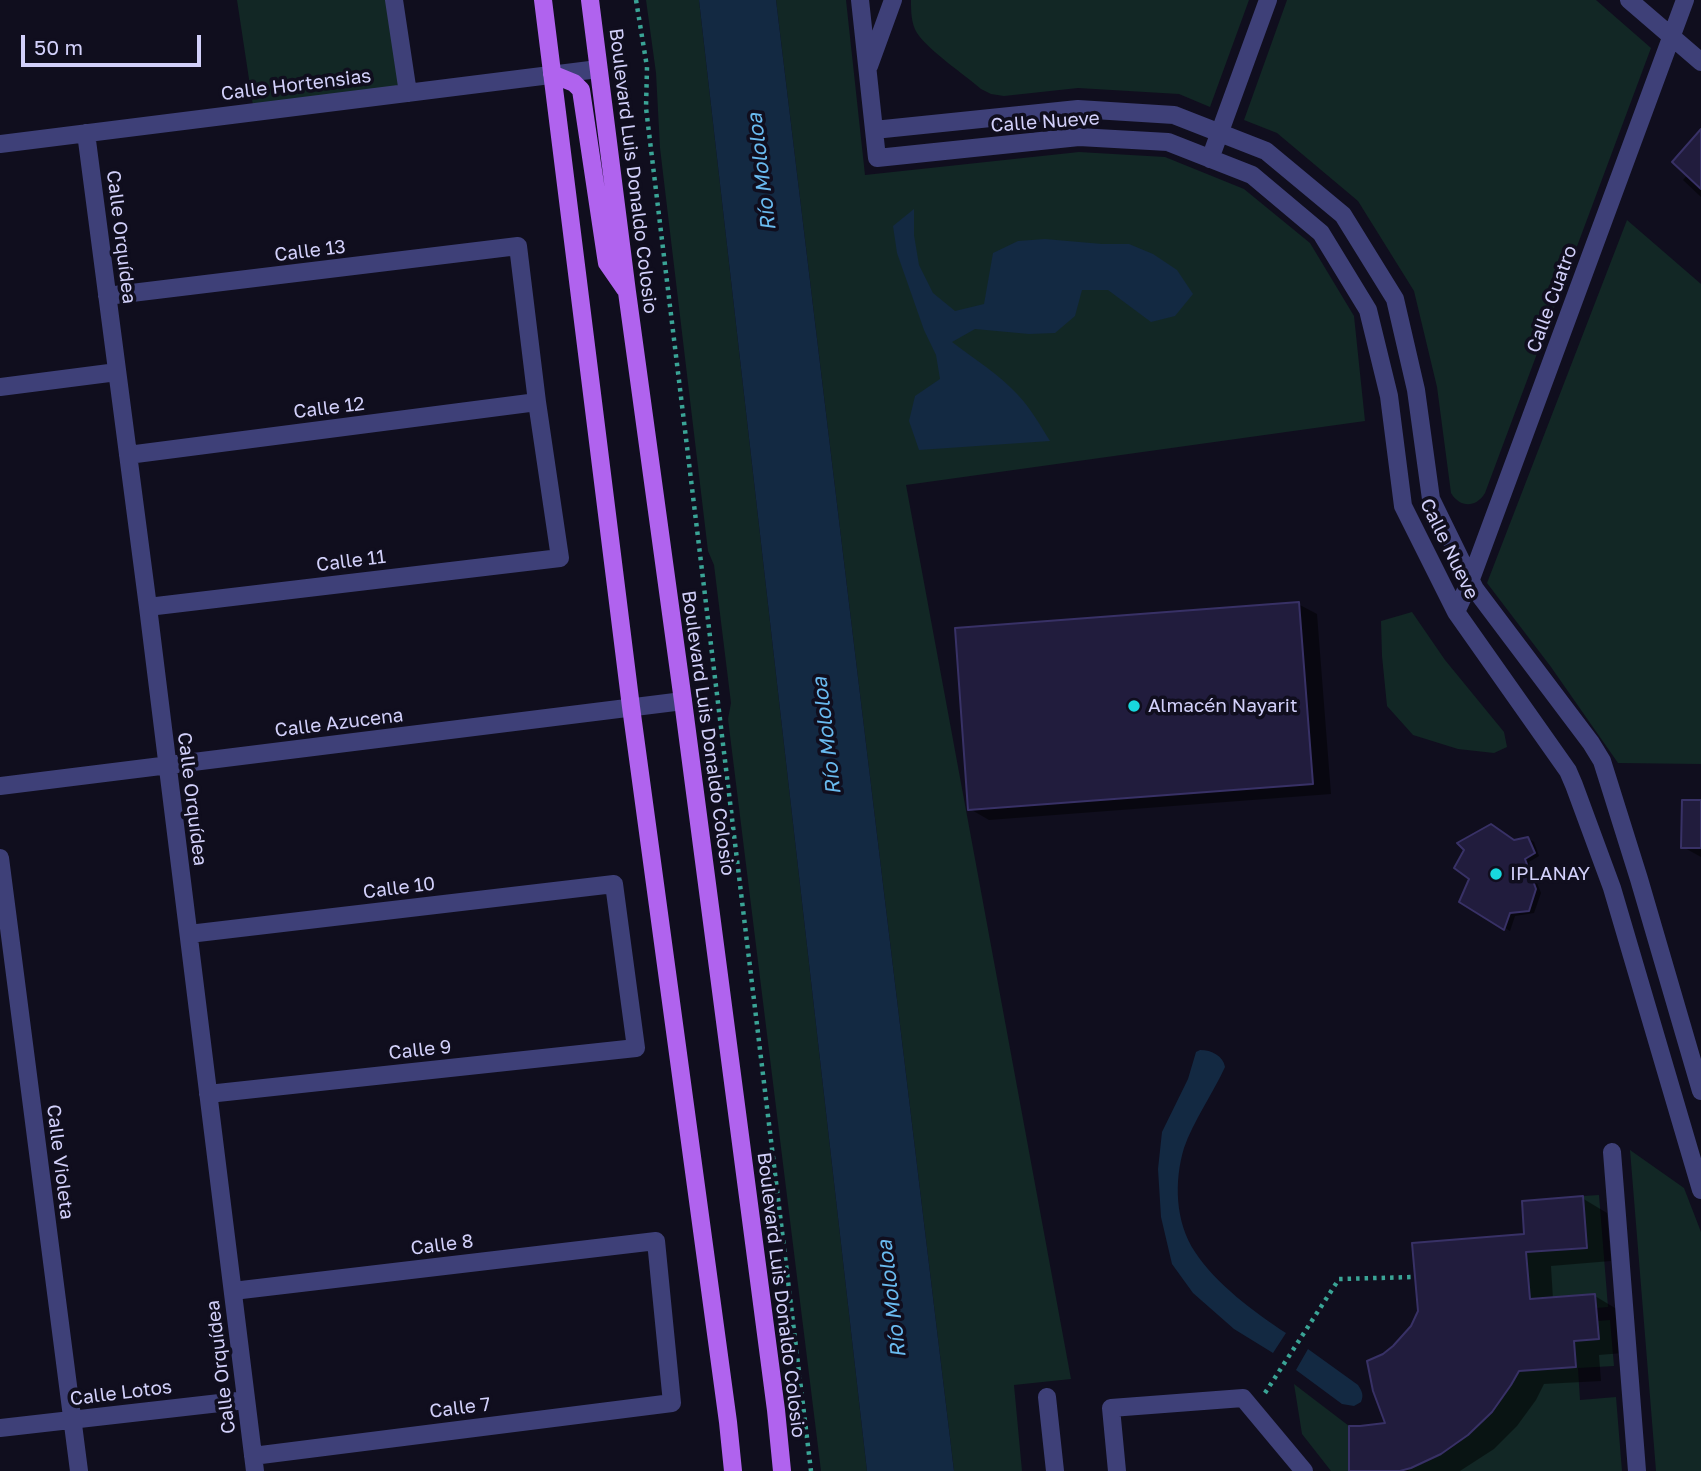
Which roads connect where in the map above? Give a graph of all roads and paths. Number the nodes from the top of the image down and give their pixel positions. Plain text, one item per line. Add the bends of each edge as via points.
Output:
1 (394, 0) edge
2 (543, 0) edge
3 (590, 0) edge
4 (636, 0) edge
5 (860, 0) edge
6 (892, 0) edge
7 (1268, 0) edge
8 (1629, 0) edge
9 (1685, 0) edge
10 (1671, 37) junction
11 (1701, 62) edge
12 (598, 69) junction
13 (867, 70) junction
14 (552, 74) junction
15 (408, 93) junction
16 (874, 131) junction
17 (1219, 132) junction
18 (86, 133) junction
19 (0, 144) edge
20 (1210, 159) junction
21 (627, 292) junction
22 (107, 296) junction
23 (117, 372) junction
24 (0, 387) edge
25 (537, 401) junction
26 (128, 455) junction
27 (1471, 579) junction
28 (148, 607) junction
29 (1456, 612) junction
30 (683, 701) junction
31 (631, 707) junction
32 (167, 766) junction
33 (0, 786) edge
34 (0, 858) edge
35 (189, 934) junction
36 (636, 1048) joint
37 (1701, 1091) edge
38 (208, 1094) junction
39 (1612, 1152) dead end
40 (1701, 1190) edge
41 (1415, 1277) dead end
42 (233, 1291) junction
43 (1047, 1397) dead end
44 (246, 1400) junction
45 (672, 1403) joint
46 (1253, 1411) junction
47 (73, 1420) junction
48 (0, 1429) edge
49 (254, 1463) edge
50 (79, 1471) edge
51 (733, 1471) edge
52 (782, 1471) edge
53 (811, 1471) edge
54 (1055, 1471) edge
55 (1117, 1471) edge
56 (1304, 1471) edge
57 (1637, 1471) edge

1 - 15 street
2 - 14 main road
3 - 12 main road, Boulevard Luis Donaldo Colosio
4 - 53 path
5 - 13 street
6 - 13 street
7 - 17 street
8 - 10 street
9 - 10 street, Calle Cuatro
10 - 11 street
10 - 27 street, Calle Cuatro
12 - 14 street, Calle Hortensias
12 - 21 main road, Boulevard Luis Donaldo Colosio
13 - 16 street
14 - 15 street, Calle Hortensias
14 - 21 main road via 581,90 607,263
14 - 31 main road
15 - 18 street, Calle Hortensias
16 - 17 street, Calle Nueve via 1078,109 1174,115
16 - 20 street, Calle Nueve via 877,158 1079,137 1168,142
17 - 20 street
17 - 27 street, Calle Nueve via 1266,151 1343,215 1395,299 1416,390 1431,499
18 - 19 street, Calle Hortensias
18 - 22 street, Calle Orquídea
20 - 29 street, Calle Nueve via 1252,176 1321,233 1368,310 1389,396 1403,506
21 - 30 main road, Boulevard Luis Donaldo Colosio
22 - 23 street, Calle Orquídea
22 - 25 street, Calle 13 via 517,246
23 - 24 street
23 - 26 street, Calle Orquídea
25 - 26 street, Calle 12
25 - 28 street, Calle 11 via 560,558
26 - 28 street, Calle Orquídea
27 - 29 street, Calle Cuatro
27 - 37 street, Calle Nueve via 1602,761
28 - 32 street, Calle Orquídea
29 - 40 street, Calle Nueve via 1569,771 1612,888
30 - 31 street, Calle Azucena
30 - 52 main road, Boulevard Luis Donaldo Colosio
31 - 32 street, Calle Azucena
31 - 51 main road
32 - 33 street, Calle Azucena
32 - 35 street, Calle Orquídea
34 - 47 street, Calle Violeta
35 - 36 street, Calle 10 via 614,884
35 - 38 street, Calle Orquídea
36 - 38 street, Calle 9
38 - 42 street, Calle Orquídea
39 - 57 street
41 - 46 path via 1339,1279
42 - 44 street, Calle Orquídea
42 - 45 street, Calle 8 via 656,1241
43 - 54 street
44 - 47 street, Calle Lotos
44 - 49 street, Calle Orquídea
45 - 49 street, Calle 7
46 - 55 street via 1242,1398 1111,1408
46 - 56 street
47 - 48 street, Calle Lotos
47 - 50 street, Calle Violeta

